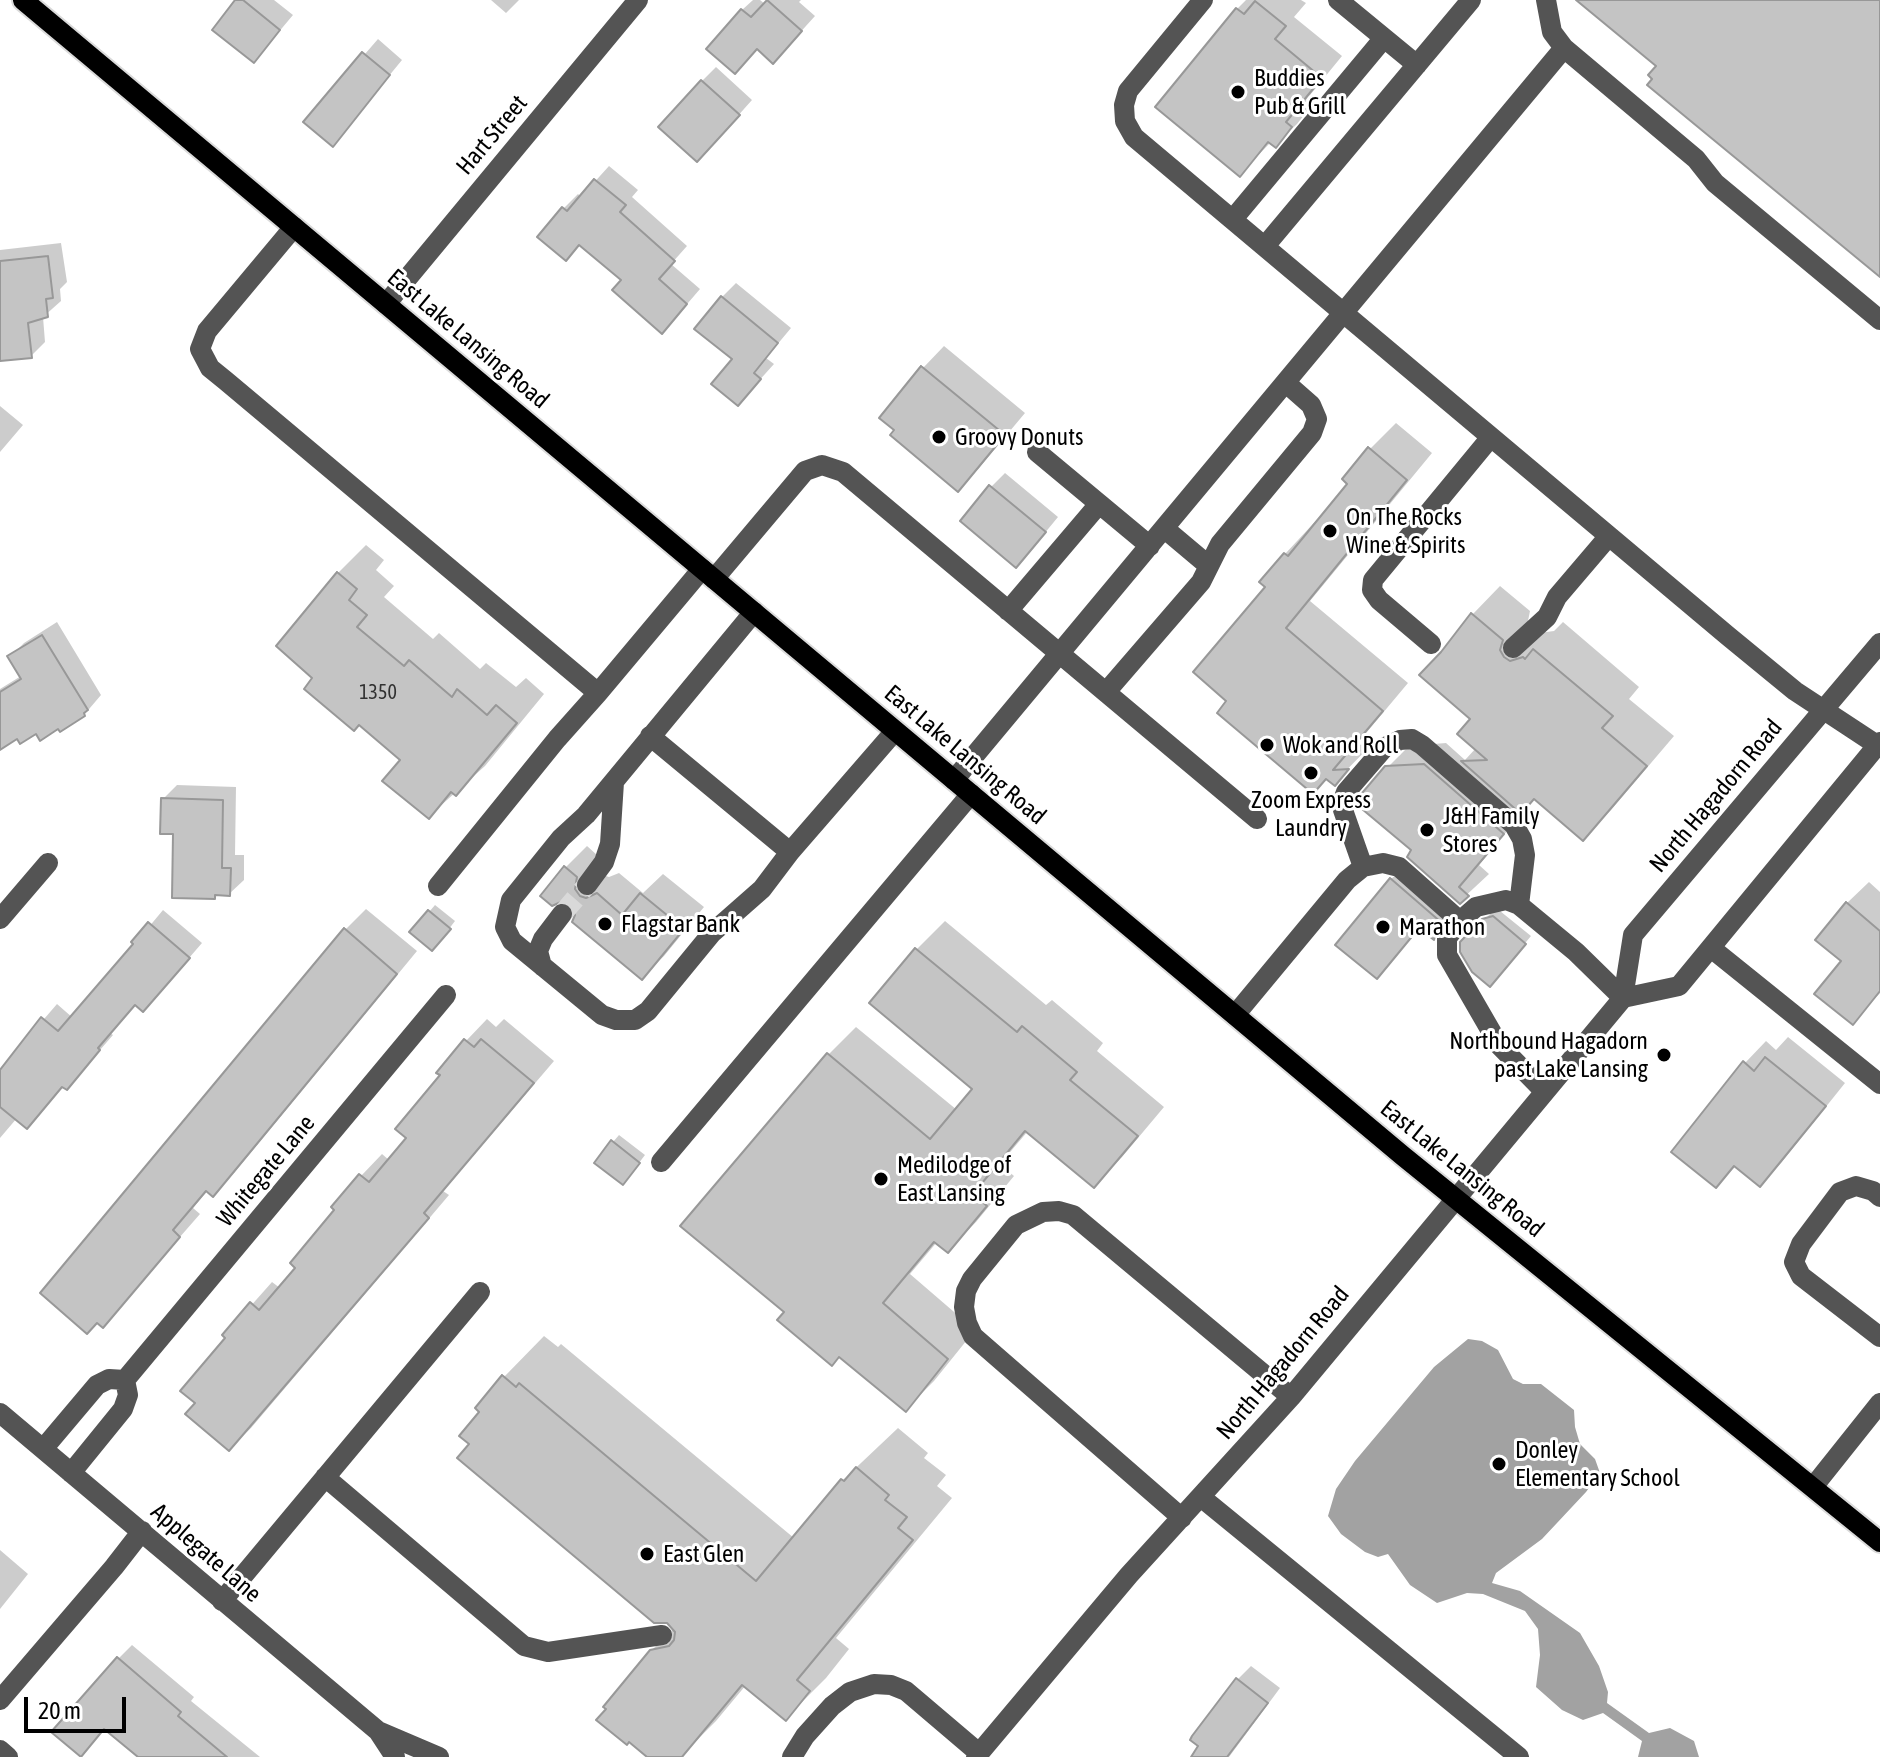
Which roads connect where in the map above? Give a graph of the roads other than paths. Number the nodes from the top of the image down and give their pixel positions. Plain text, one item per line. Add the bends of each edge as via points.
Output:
1 (23, 0) edge
2 (638, 0) edge
3 (1203, 0) edge
4 (1338, 0) edge
5 (1471, 0) edge
6 (1546, 0) edge
7 (1384, 38) junction
8 (1564, 48) junction
9 (1417, 65) junction
10 (1233, 219) junction
11 (294, 227) junction
12 (1265, 246) junction
13 (386, 304) junction
14 (1344, 312) junction
15 (1880, 320) edge
16 (1286, 383) junction
17 (1491, 437) junction
18 (1037, 452) dead end
19 (1099, 504) junction
20 (1165, 529) junction
21 (1609, 536) junction
22 (1150, 546) junction
23 (1209, 566) junction
24 (708, 574) junction
25 (1008, 611) junction
26 (754, 612) junction
27 (1880, 643) edge
28 (1431, 644) dead end
29 (1513, 648) dead end
30 (1060, 655) junction
31 (1106, 692) junction
32 (598, 693) junction
33 (1823, 710) junction
34 (895, 731) junction
35 (650, 736) junction
36 (1879, 745) edge
37 (954, 780) junction
38 (614, 782) junction
39 (971, 794) junction
40 (1257, 819) dead end
41 (790, 852) junction
42 (48, 863) dead end
43 (1363, 867) junction
44 (587, 885) tunnel mouth
45 (438, 886) dead end
46 (1519, 905) junction
47 (562, 914) tunnel mouth
48 (0, 919) edge
49 (1460, 921) junction
50 (1711, 948) junction
51 (542, 966) junction
52 (446, 995) dead end
53 (1623, 998) junction
54 (1235, 1015) junction
55 (1880, 1084) edge
56 (1544, 1091) junction
57 (661, 1162) dead end
58 (1457, 1197) junction
59 (1880, 1197) edge
60 (480, 1292) dead end
61 (1880, 1337) edge
62 (125, 1380) junction
63 (1291, 1397) junction
64 (1880, 1403) edge
65 (0, 1413) edge
66 (43, 1449) junction
67 (71, 1473) junction
68 (325, 1477) junction
69 (1813, 1487) junction
70 (1202, 1498) junction
71 (1182, 1518) junction
72 (142, 1531) junction
73 (1880, 1542) edge
74 (222, 1601) junction
75 (662, 1635) dead end
76 (0, 1700) edge
77 (378, 1731) junction
78 (0, 1750) edge
79 (978, 1755) edge
80 (8, 1757) edge
81 (395, 1757) edge
82 (439, 1757) edge
83 (792, 1757) edge
84 (1519, 1757) edge

1 - 11 main road, East Lake Lansing Road
2 - 13 street, Hart Street
3 - 10 street via 1128,91 1125,121 1134,137
4 - 7 street
5 - 9 street
6 - 8 street via 1552,32
7 - 9 street
7 - 10 street
8 - 14 street
8 - 15 street
9 - 12 street
10 - 12 street
11 - 13 main road, East Lake Lansing Road
11 - 32 street via 207,331 200,349 210,368
12 - 14 street
13 - 24 main road, East Lake Lansing Road
14 - 16 street
14 - 17 street
16 - 20 street
16 - 23 street via 1311,405 1317,419 1312,433 1220,544
17 - 21 street
17 - 28 street via 1373,580 1379,600
18 - 19 street
19 - 22 street
19 - 25 street
20 - 22 street
20 - 23 street
21 - 29 street via 1557,597 1547,617
21 - 33 street
22 - 30 street
23 - 31 street
24 - 25 street via 805,471 822,465 843,472
24 - 26 main road, East Lake Lansing Road
24 - 32 street
25 - 30 street
26 - 34 main road, East Lake Lansing Road
26 - 35 street
27 - 33 street, North Hagadorn Road
30 - 31 street
30 - 37 street
31 - 40 street
32 - 45 street
33 - 36 street
33 - 53 street, North Hagadorn Road via 1633,935
34 - 37 main road, East Lake Lansing Road
34 - 41 street
35 - 38 street
35 - 41 street
36 - 50 street
37 - 39 main road, East Lake Lansing Road
38 - 44 street via 610,844
38 - 51 street via 511,900 505,927 512,941
39 - 54 main road, East Lake Lansing Road
39 - 57 street
41 - 51 street via 762,889 712,933 635,1020 602,1015
42 - 48 street
43 - 46 street via 1343,810 1346,792 1385,747 1412,739 1514,825 1525,855
43 - 49 street via 1399,867
43 - 54 street
46 - 49 street via 1506,900 1476,907
46 - 53 street
47 - 51 street via 538,951
49 - 56 street via 1447,938 1447,955 1499,1045
50 - 53 street via 1679,986
50 - 55 street
52 - 62 street, Whitegate Lane
53 - 56 street, North Hagadorn Road
54 - 58 main road, East Lake Lansing Road
56 - 58 street, North Hagadorn Road
58 - 63 street, North Hagadorn Road
58 - 69 main road, East Lake Lansing Road
59 - 61 street via 1856,1186 1840,1192 1801,1244 1794,1262 1801,1276
60 - 68 street
62 - 66 street, Whitegate Lane via 97,1385
62 - 67 street, Whitegate Lane via 128,1395 123,1409
63 - 70 street, North Hagadorn Road
63 - 71 street via 1073,1215 1043,1212 1016,1225 966,1291 964,1307 973,1336
64 - 69 street
65 - 66 street, Applegate Lane
66 - 67 street, Applegate Lane
67 - 72 street, Applegate Lane
68 - 74 street
68 - 75 street via 524,1646 548,1652
69 - 73 main road, East Lake Lansing Road
70 - 71 street, North Hagadorn Road
70 - 84 street
71 - 79 street, North Hagadorn Road
72 - 74 street, Applegate Lane
72 - 76 street
74 - 77 street, Applegate Lane
77 - 81 street, Applegate Lane
77 - 82 street, Applegate Lane
78 - 80 street
79 - 83 street via 906,1691 874,1684 850,1692 832,1706

